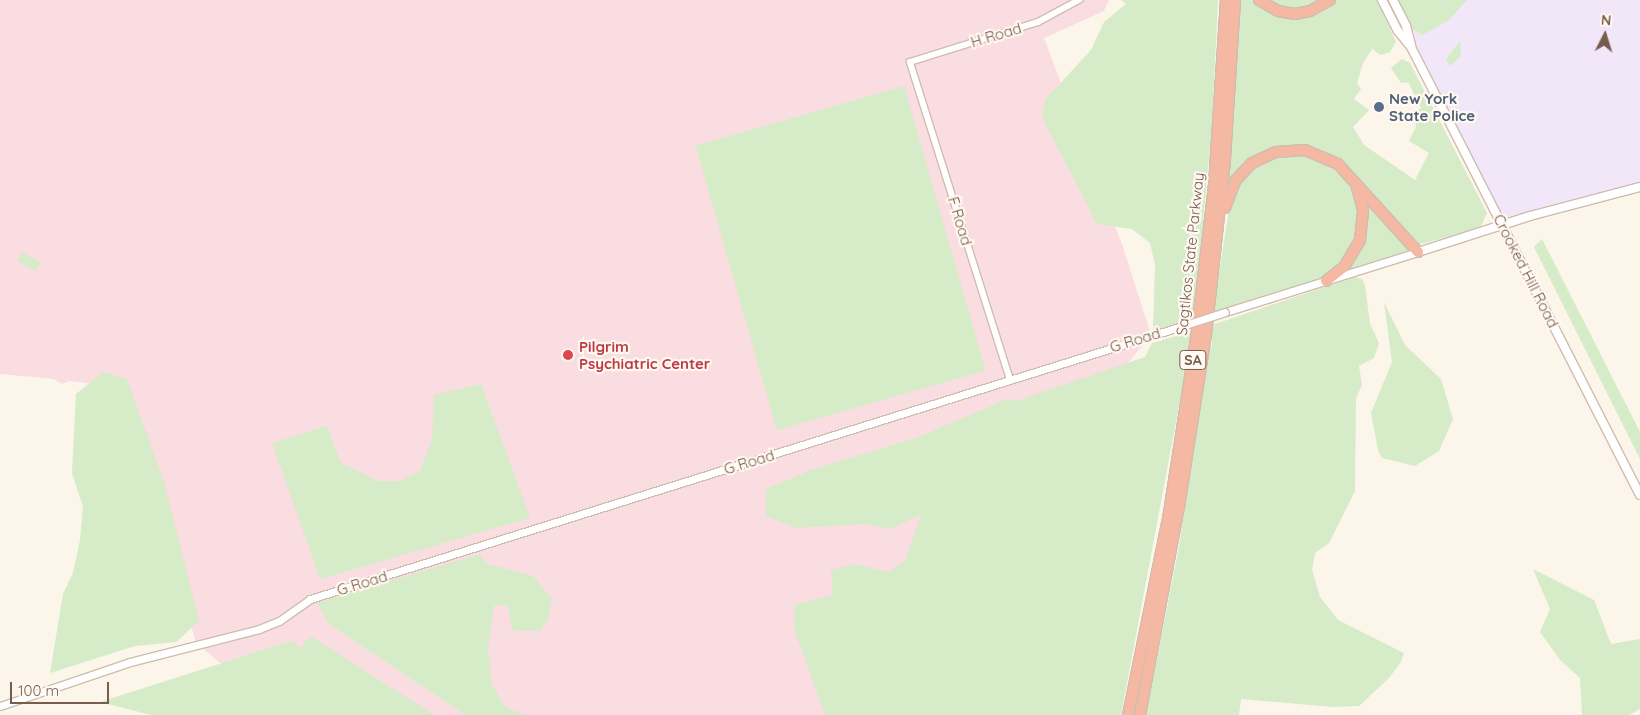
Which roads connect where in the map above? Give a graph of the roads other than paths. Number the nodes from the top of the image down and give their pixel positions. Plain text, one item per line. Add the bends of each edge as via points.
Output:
1 (1079, 0) edge
2 (1226, 0) edge
3 (1235, 0) edge
4 (1259, 0) edge
5 (1330, 0) edge
6 (1382, 0) edge
7 (1393, 0) edge
8 (1411, 47) junction
9 (910, 62) joint
10 (1356, 183) junction
11 (1640, 187) edge
12 (1503, 225) junction
13 (1218, 233) junction
14 (1418, 252) junction
15 (1326, 281) junction
16 (1010, 380) junction
17 (1640, 495) edge
18 (0, 706) edge
19 (1128, 715) edge
20 (1140, 715) edge

1 - 9 street, H Road via 1038,22
2 - 19 highway, Sagtikos State Parkway / SA via 1217,142 1195,347 1168,519
3 - 13 highway, Sagtikos State Parkway / SA
4 - 5 highway via 1271,8 1294,14 1310,11
6 - 8 main road, Crooked Hill Road via 1398,31
7 - 8 main road, Crooked Hill Road via 1406,26
8 - 12 main road, Crooked Hill Road
9 - 16 street, F Road
10 - 13 highway via 1338,164 1314,152 1295,149 1267,155 1252,163 1236,180
10 - 14 highway
10 - 15 highway via 1363,210 1360,240 1344,267
11 - 12 main road, G Road
12 - 14 main road, G Road
12 - 17 main road, Crooked Hill Road
13 - 20 highway, Sagtikos State Parkway / SA via 1192,431
14 - 15 street, G Road
15 - 16 street, G Road, bridge
16 - 18 street, G Road via 310,599 259,629 130,662

